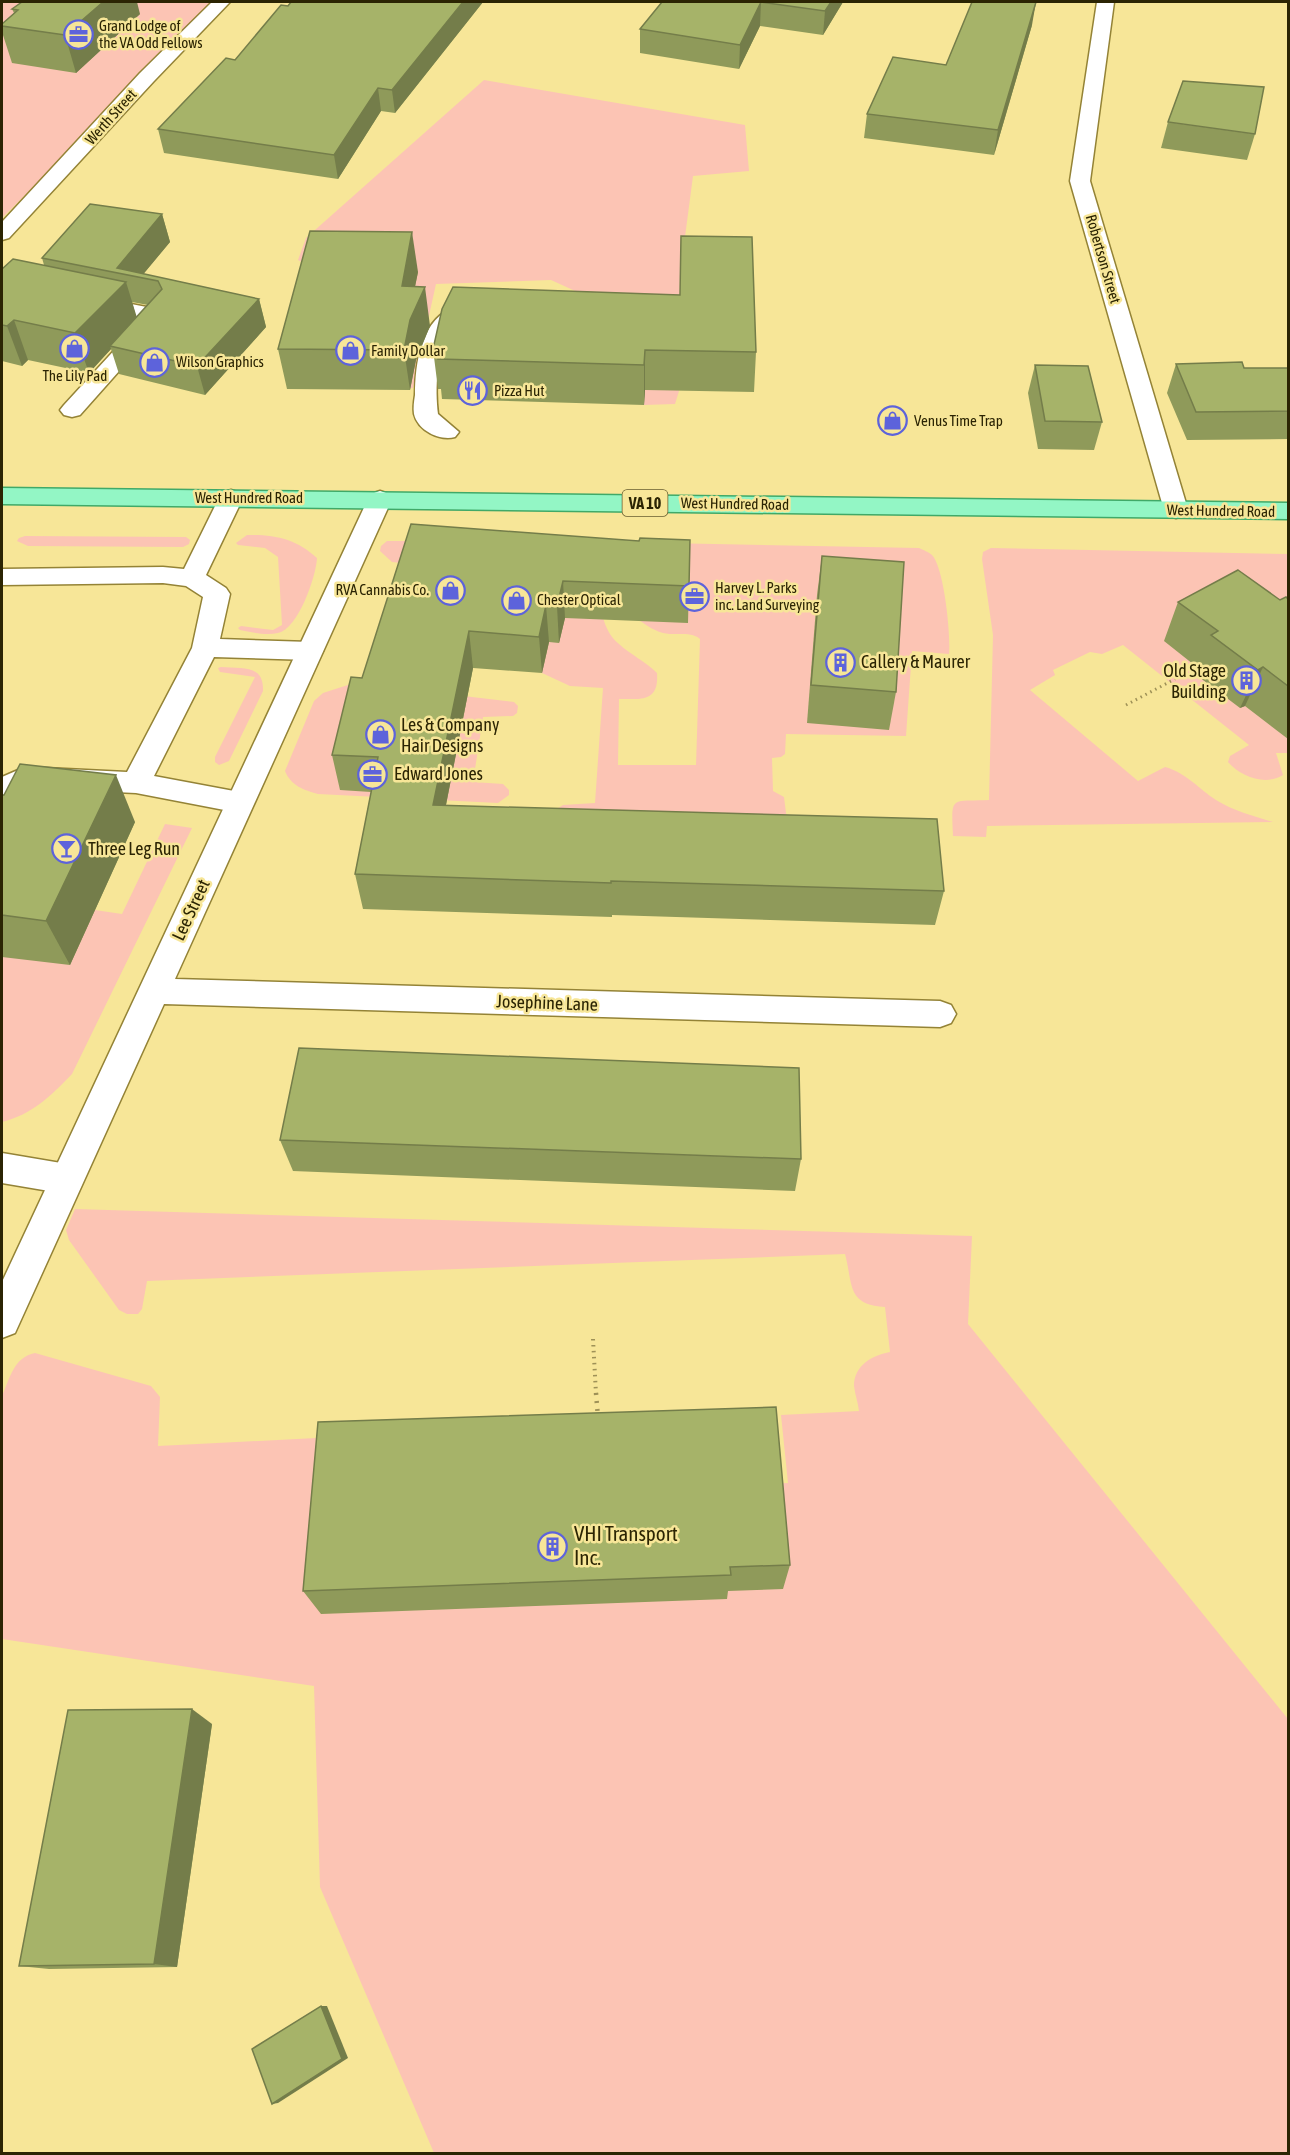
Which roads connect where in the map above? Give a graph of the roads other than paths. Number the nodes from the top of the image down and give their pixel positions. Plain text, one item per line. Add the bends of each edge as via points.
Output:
1 (221, 2) edge
2 (1105, 2) edge
3 (2, 234) edge
4 (2, 285) edge
5 (479, 308) edge
6 (72, 410) dead end
7 (447, 432) dead end
8 (2, 496) edge
9 (231, 498) junction
10 (380, 499) junction
11 (1176, 510) junction
12 (1288, 512) edge
13 (2, 577) edge
14 (192, 578) junction
15 (205, 648) junction
16 (310, 651) junction
17 (136, 783) junction
18 (2, 790) edge
19 (240, 802) junction
20 (154, 991) junction
21 (940, 1014) dead end
22 (2, 1168) edge
23 (66, 1179) junction
24 (2, 1321) edge

1 - 3 street, Werth Street
2 - 11 street, Robertson Street via 1080,181
4 - 6 street via 157,316
5 - 7 street via 446,321 426,375 426,414 433,425
8 - 9 main road, West Hundred Road / VA 10
9 - 10 main road, West Hundred Road / VA 10
9 - 14 street
10 - 11 main road, West Hundred Road / VA 10
10 - 16 street, Lee Street
11 - 12 main road, West Hundred Road / VA 10
13 - 14 street
14 - 15 street via 218,594
15 - 16 street
15 - 17 street
16 - 19 street, Lee Street
17 - 18 street via 25,777
17 - 19 street
19 - 20 street, Lee Street
20 - 21 street, Josephine Lane
20 - 23 street, Lee Street
22 - 23 street
23 - 24 street, Lee Street

